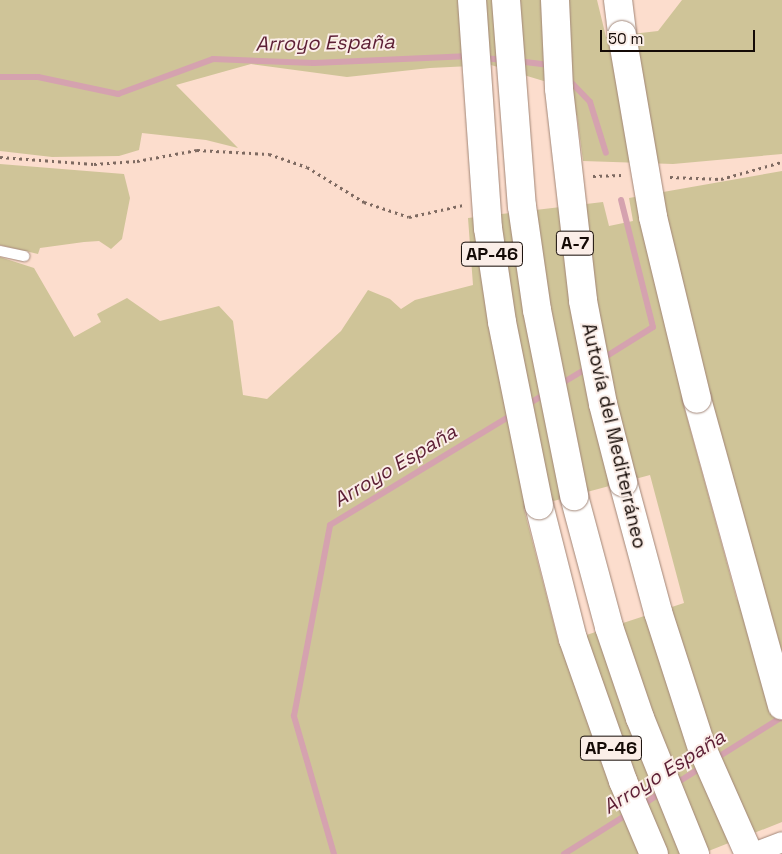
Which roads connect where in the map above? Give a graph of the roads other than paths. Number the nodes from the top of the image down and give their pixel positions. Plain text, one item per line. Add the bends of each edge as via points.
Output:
1 (472, 0) edge
2 (506, 0) edge
3 (555, 0) edge
4 (618, 0) edge
5 (0, 251) edge
6 (24, 256) dead end
7 (782, 706) edge
8 (782, 842) edge
9 (654, 854) edge
10 (695, 854) edge
11 (750, 854) edge

1 - 9 highway, AP-46, bridge via 488,228 502,322 539,505 573,639 623,782
2 - 10 highway, A-7, bridge via 522,206 536,310 574,496 610,627 640,718
3 - 11 highway, Autovía del Mediterráneo / A-7, bridge via 559,89 583,301 603,404 658,612 702,748
4 - 7 highway, bridge via 653,217 697,399
5 - 6 lane
8 - 11 street

